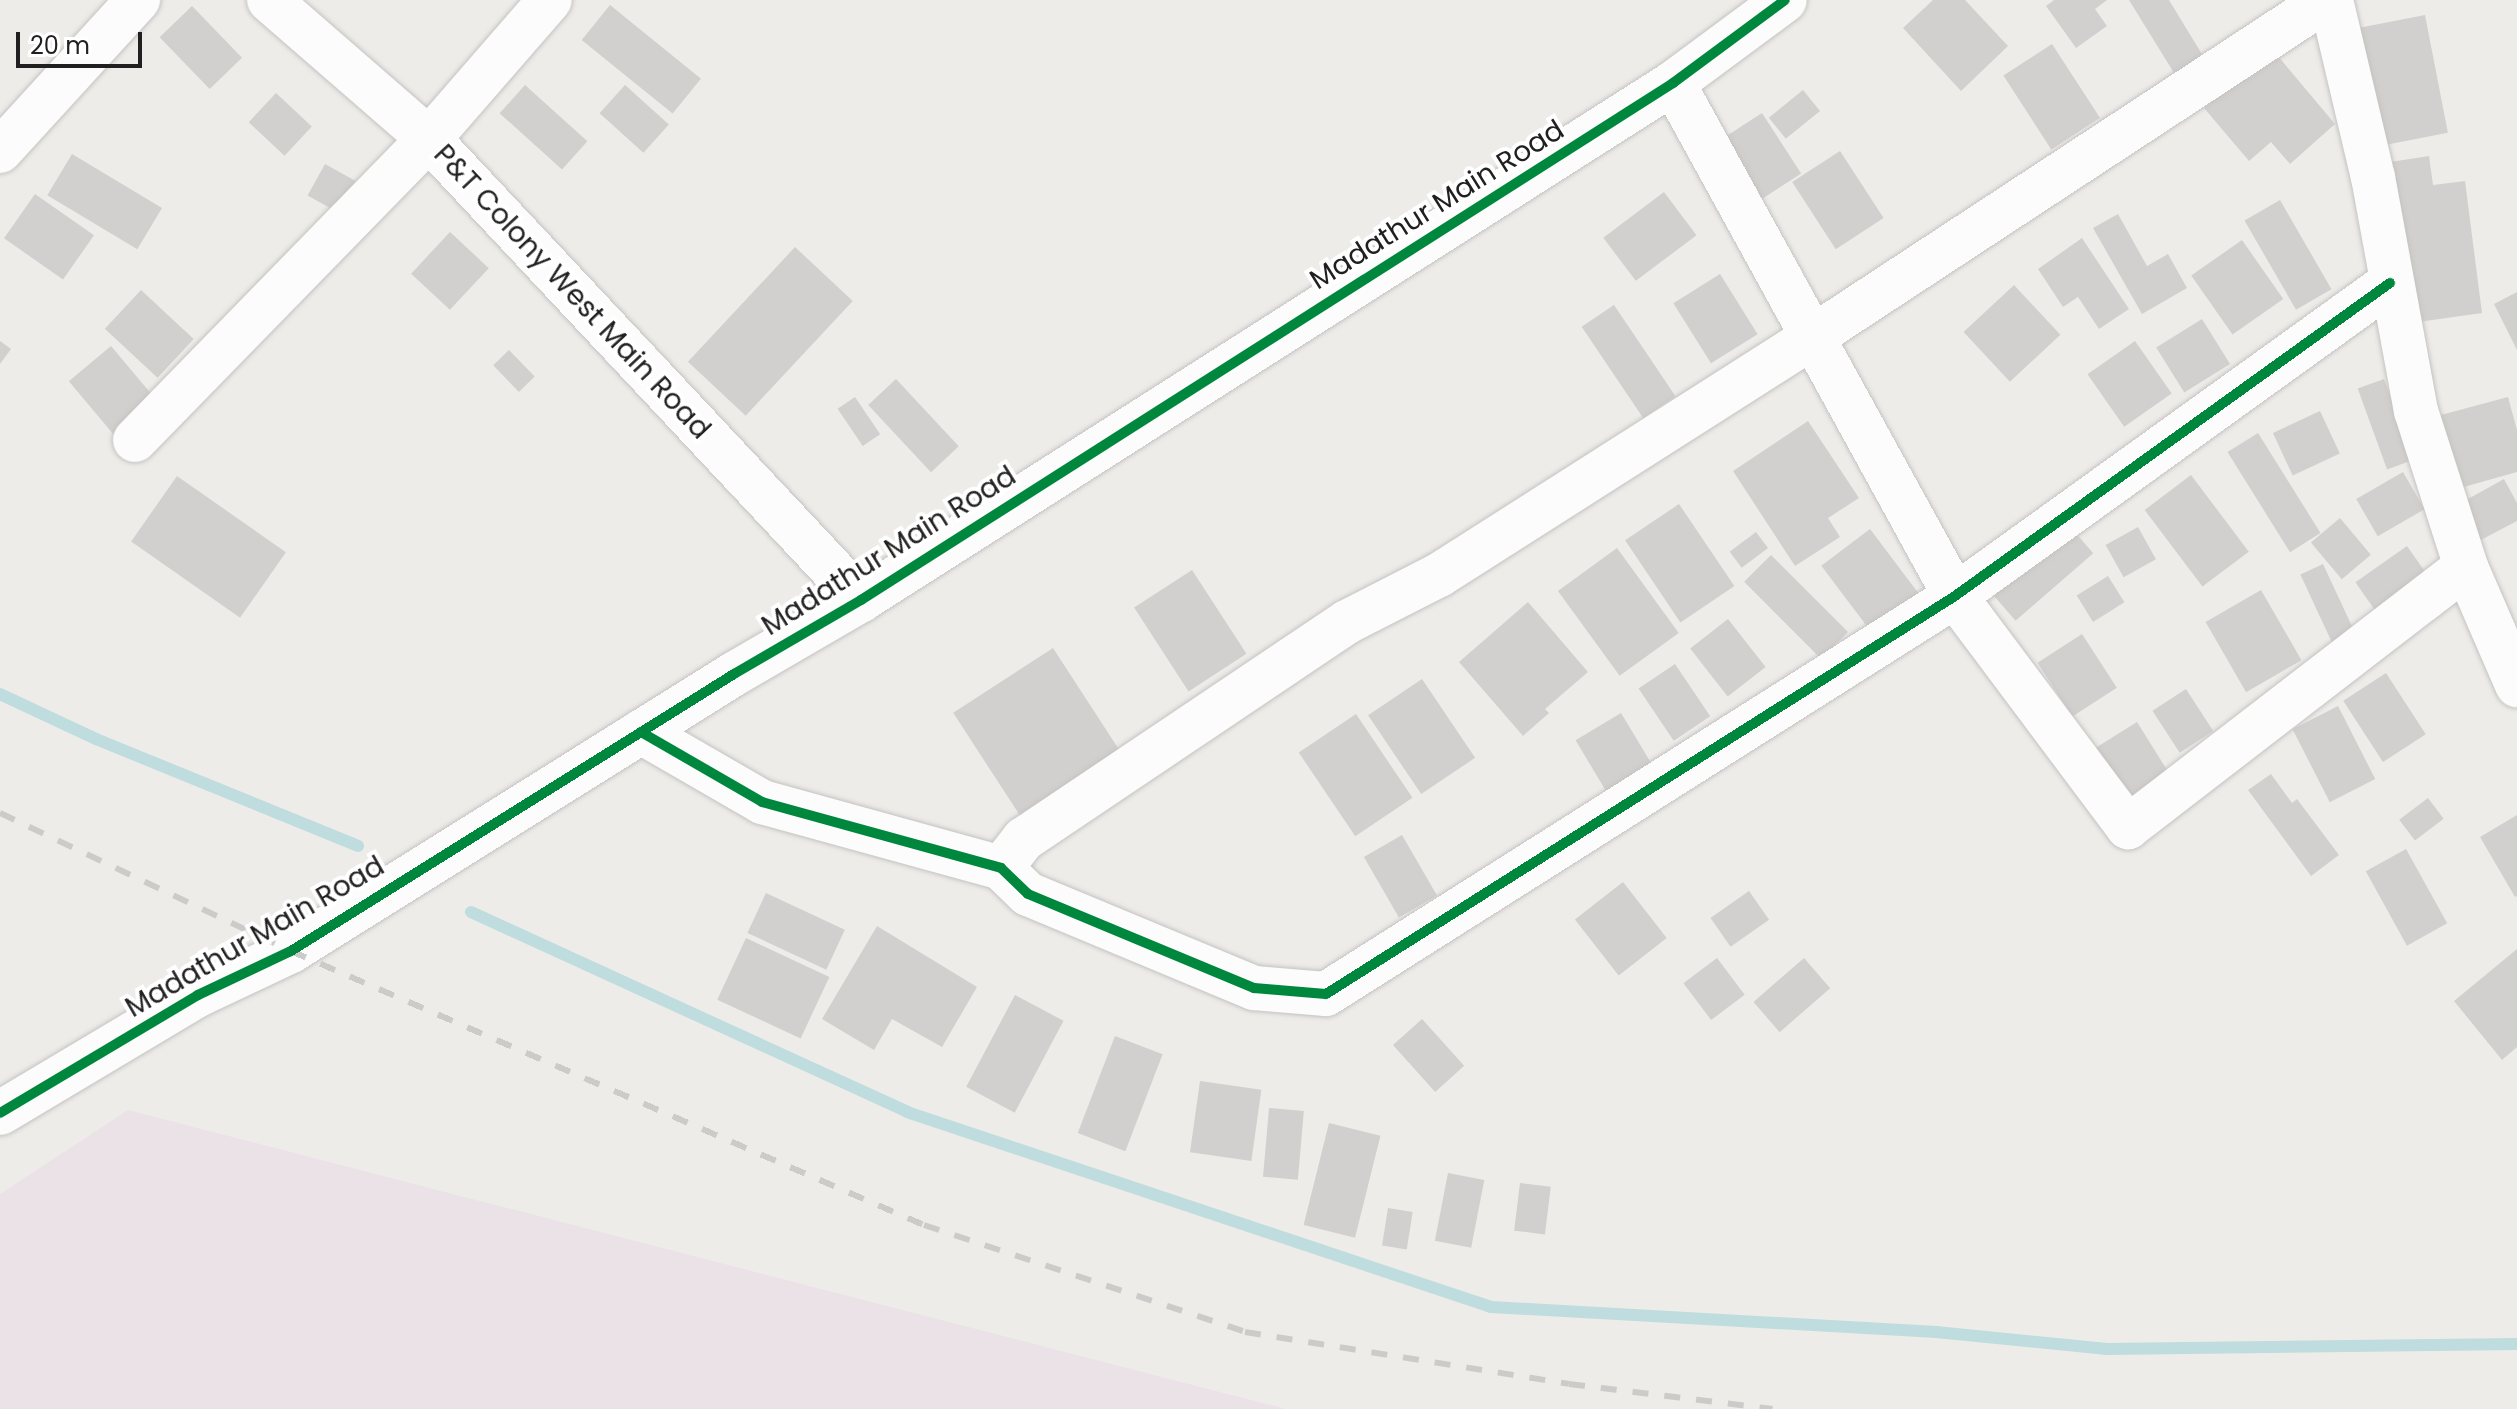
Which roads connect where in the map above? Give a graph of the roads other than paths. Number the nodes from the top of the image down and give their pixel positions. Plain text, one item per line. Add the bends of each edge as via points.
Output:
1 (138, 0) edge
2 (269, 0) edge
3 (550, 0) edge
4 (1785, 0) edge
5 (2328, 0) edge
6 (1673, 83) junction
7 (429, 139) junction
8 (0, 151) edge
9 (2390, 283) junction
10 (1814, 336) junction
11 (135, 440) dead end
12 (2466, 567) junction
13 (1955, 596) junction
14 (861, 600) junction
15 (2517, 685) edge
16 (641, 732) junction
17 (1001, 868) junction
18 (0, 1113) edge

1 - 8 street
2 - 7 street, P&T Colony West Main Road
3 - 7 street
4 - 6 street, Madathur Main Road
5 - 9 street via 2373,177
5 - 10 street
6 - 10 street
6 - 14 street, Madathur Main Road
7 - 11 street
7 - 14 street, P&T Colony West Main Road
9 - 12 street via 2416,411
9 - 13 street
10 - 13 street
10 - 17 street via 1439,575 1347,622 1024,839
12 - 13 street via 2128,827
12 - 15 street
13 - 17 street via 1326,994 1254,988 1028,894
14 - 16 street, Madathur Main Road
16 - 17 street via 762,802
16 - 18 street, Madathur Main Road via 291,951 198,995

